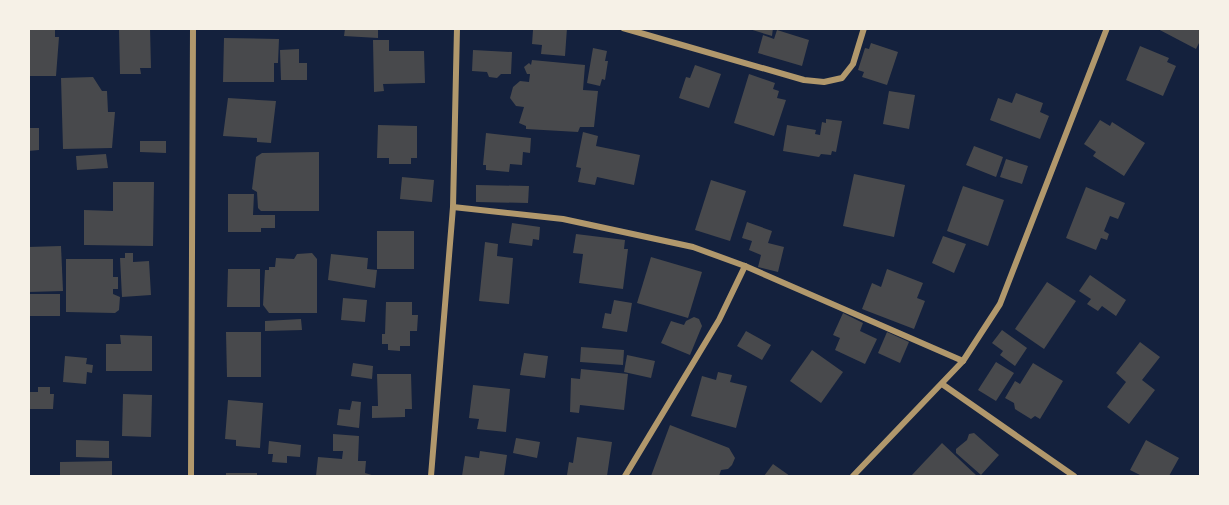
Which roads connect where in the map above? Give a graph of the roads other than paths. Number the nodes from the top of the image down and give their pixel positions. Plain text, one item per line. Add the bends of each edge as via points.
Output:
1 (193, 28) edge
2 (457, 28) edge
3 (624, 28) edge
4 (864, 28) edge
5 (1107, 28) edge
6 (453, 207) junction
7 (745, 266) junction
8 (963, 361) junction
9 (942, 384) junction
10 (191, 477) edge
11 (431, 477) edge
12 (625, 477) edge
13 (853, 477) edge
14 (1074, 477) edge

1 - 10 street
2 - 6 street
3 - 4 street via 804,80 824,82 842,78 848,71
5 - 8 street via 1000,304
6 - 7 street via 562,219 641,234
6 - 11 street
7 - 8 street
7 - 12 street via 719,320
8 - 9 street
9 - 13 street
9 - 14 street

